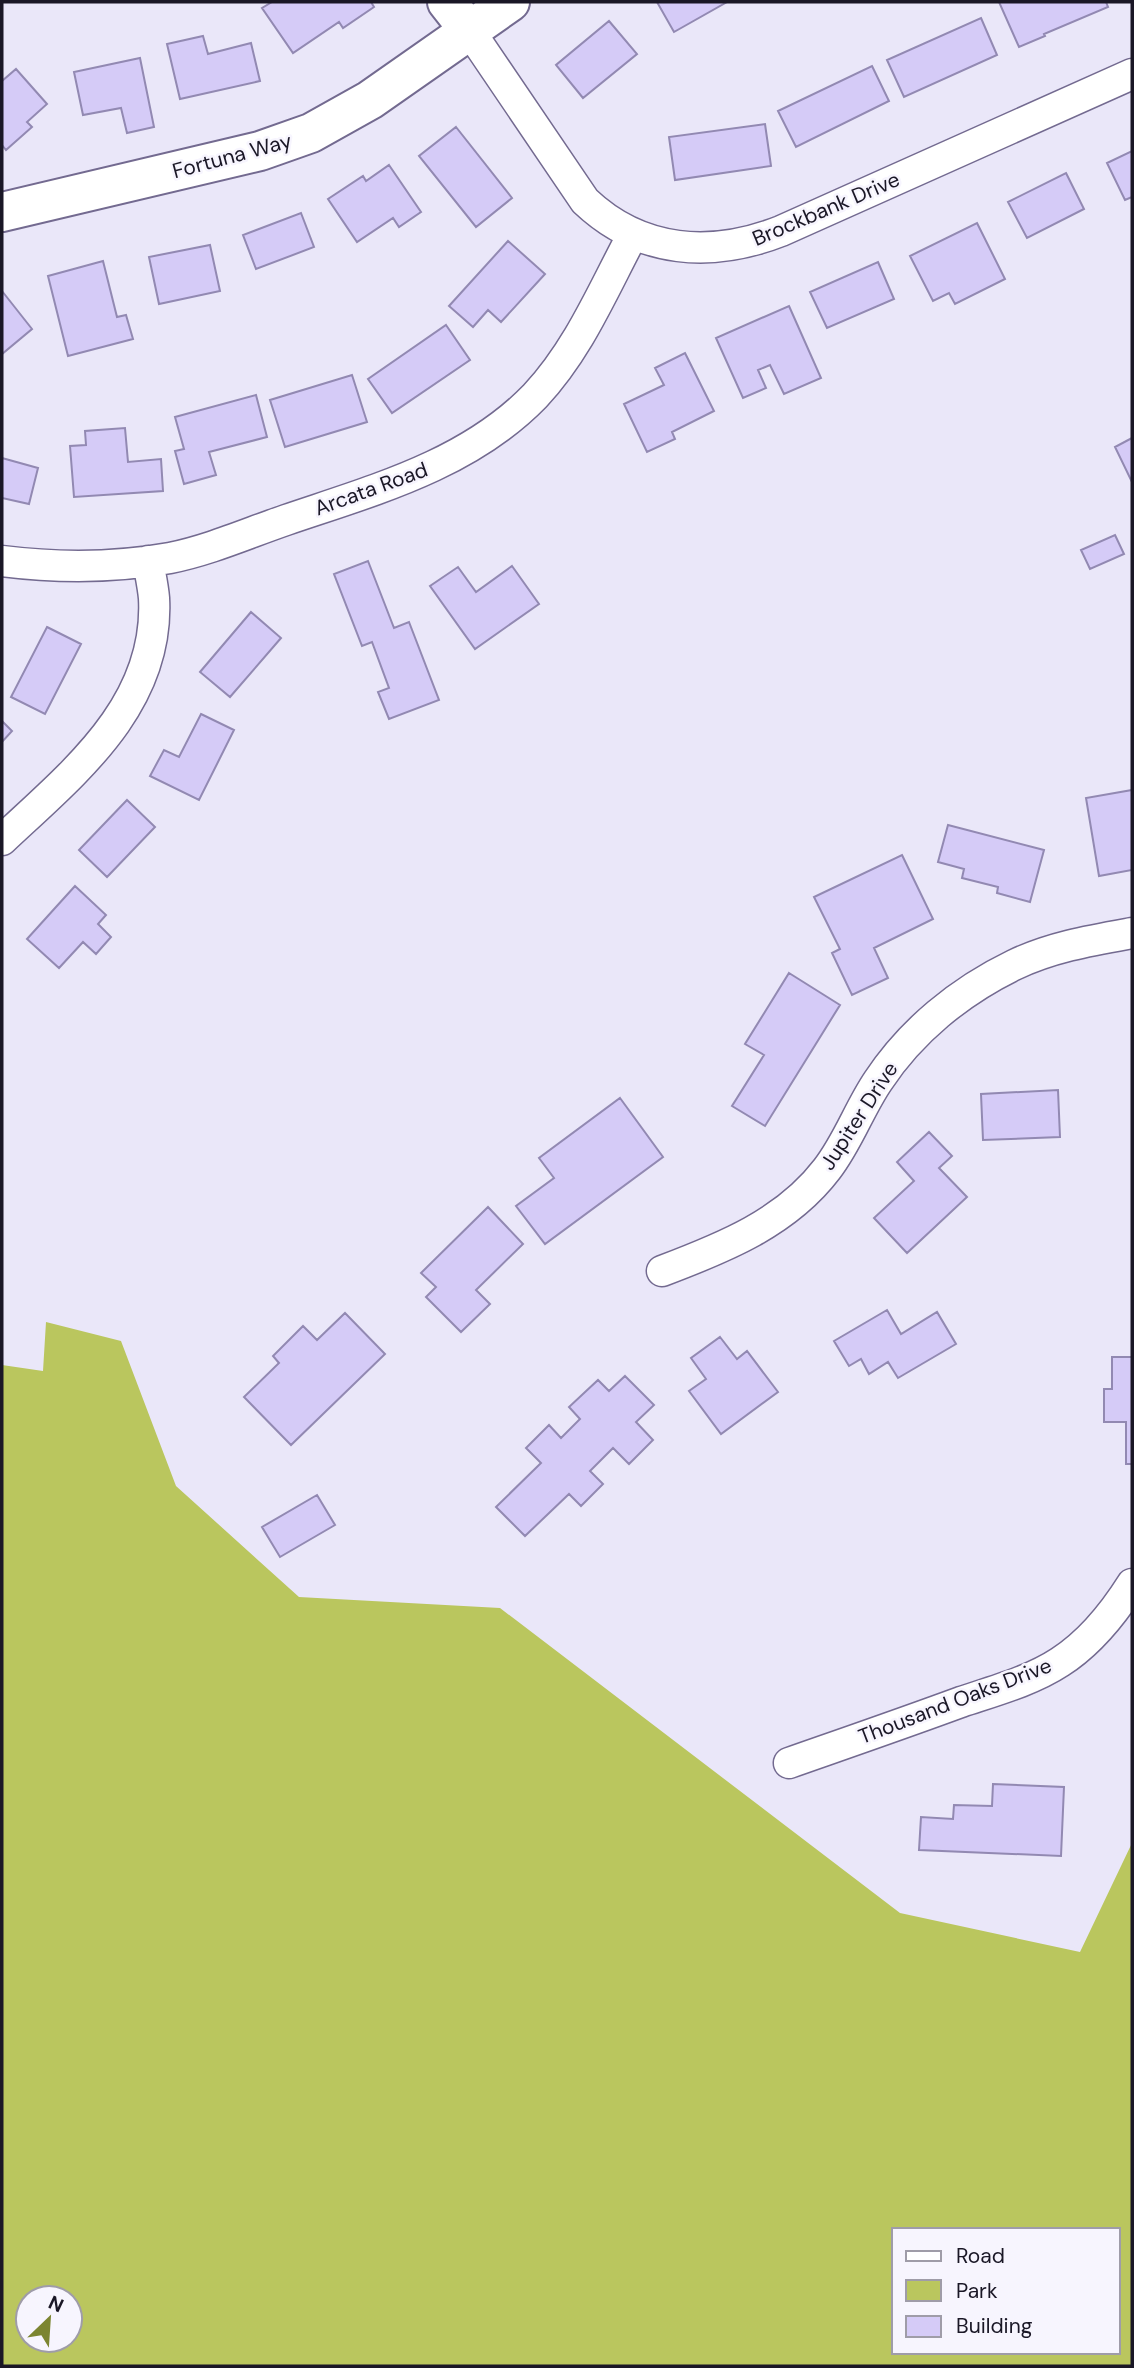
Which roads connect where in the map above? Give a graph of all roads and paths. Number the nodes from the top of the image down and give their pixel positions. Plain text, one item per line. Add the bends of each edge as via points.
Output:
1 (510, 2) edge
2 (458, 16) edge
3 (1132, 74) edge
4 (2, 212) edge
5 (633, 234) junction
6 (2, 561) edge
7 (148, 561) junction
8 (2, 840) edge
9 (1132, 933) edge
10 (662, 1271) dead end
11 (1132, 1584) edge
12 (789, 1763) dead end

1 - 2 street, Fortuna Way
2 - 4 street, Fortuna Way via 370,100 321,128 260,151
2 - 5 street, Brockbank Drive via 585,201
3 - 5 street, Brockbank Drive via 743,245 669,246
5 - 7 street, Arcata Road via 569,355 534,397 498,429 456,455 397,482 196,551
6 - 7 street, Arcata Road via 72,567
7 - 8 street via 154,598 152,631 134,691 96,750
9 - 10 street, Jupiter Drive via 1083,942 1015,964 966,993 908,1042 877,1081 827,1169 800,1197 764,1226
11 - 12 street, Thousand Oaks Drive via 1098,1631 1046,1670

